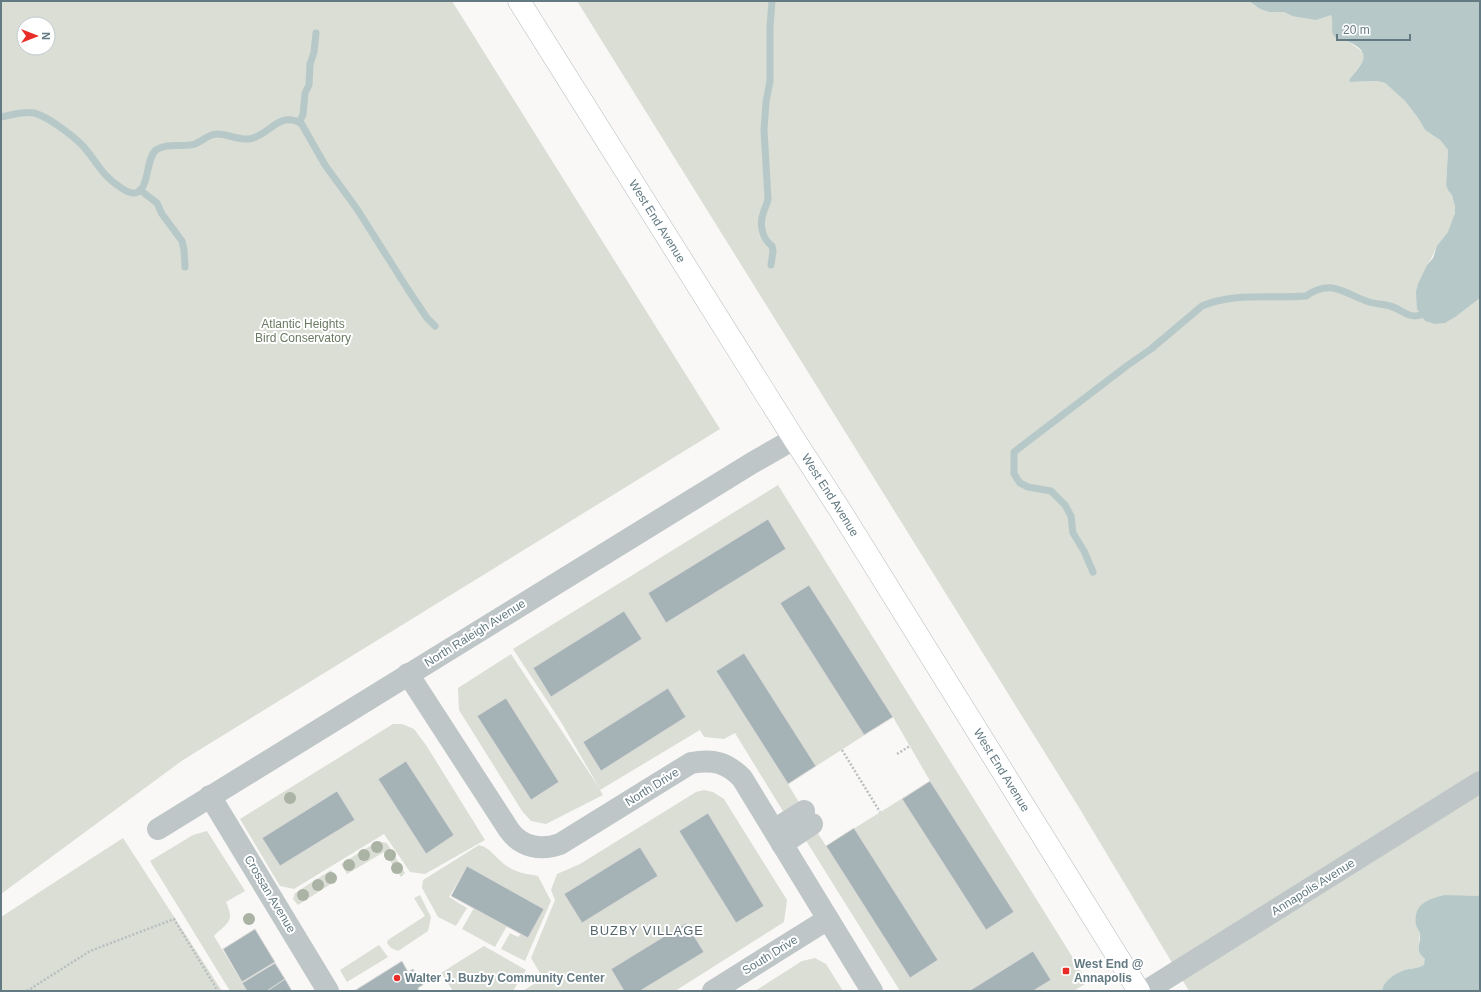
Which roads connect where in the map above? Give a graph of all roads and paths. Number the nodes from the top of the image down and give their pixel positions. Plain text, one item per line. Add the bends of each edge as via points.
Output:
1 (519, 1) edge
2 (794, 439) junction
3 (408, 674) junction
4 (910, 746) dead end
5 (842, 750) dead end
6 (898, 754) dead end
7 (1480, 782) edge
8 (210, 796) junction
9 (880, 812) dead end
10 (808, 818) dead end
11 (158, 829) dead end
12 (778, 837) junction
13 (828, 919) junction
14 (28, 991) edge
15 (218, 991) edge
16 (328, 991) edge
17 (713, 991) edge
18 (872, 991) edge
19 (1139, 991) edge
20 (1146, 991) edge

1 - 2 main road, West End Avenue
2 - 3 street, North Raleigh Avenue
2 - 19 main road, West End Avenue
3 - 8 street, North Raleigh Avenue
3 - 12 street, North Drive via 508,830 517,840 539,847 560,844 674,772 691,763 704,760 715,761 735,770
4 - 6 path
5 - 9 path
7 - 20 street, Annapolis Avenue
8 - 11 street, North Raleigh Avenue
8 - 16 street, Crossan Avenue
10 - 12 street
12 - 13 street, North Drive
13 - 17 street, South Drive
13 - 18 street, North Drive
14 - 15 path via 90,951 174,919

